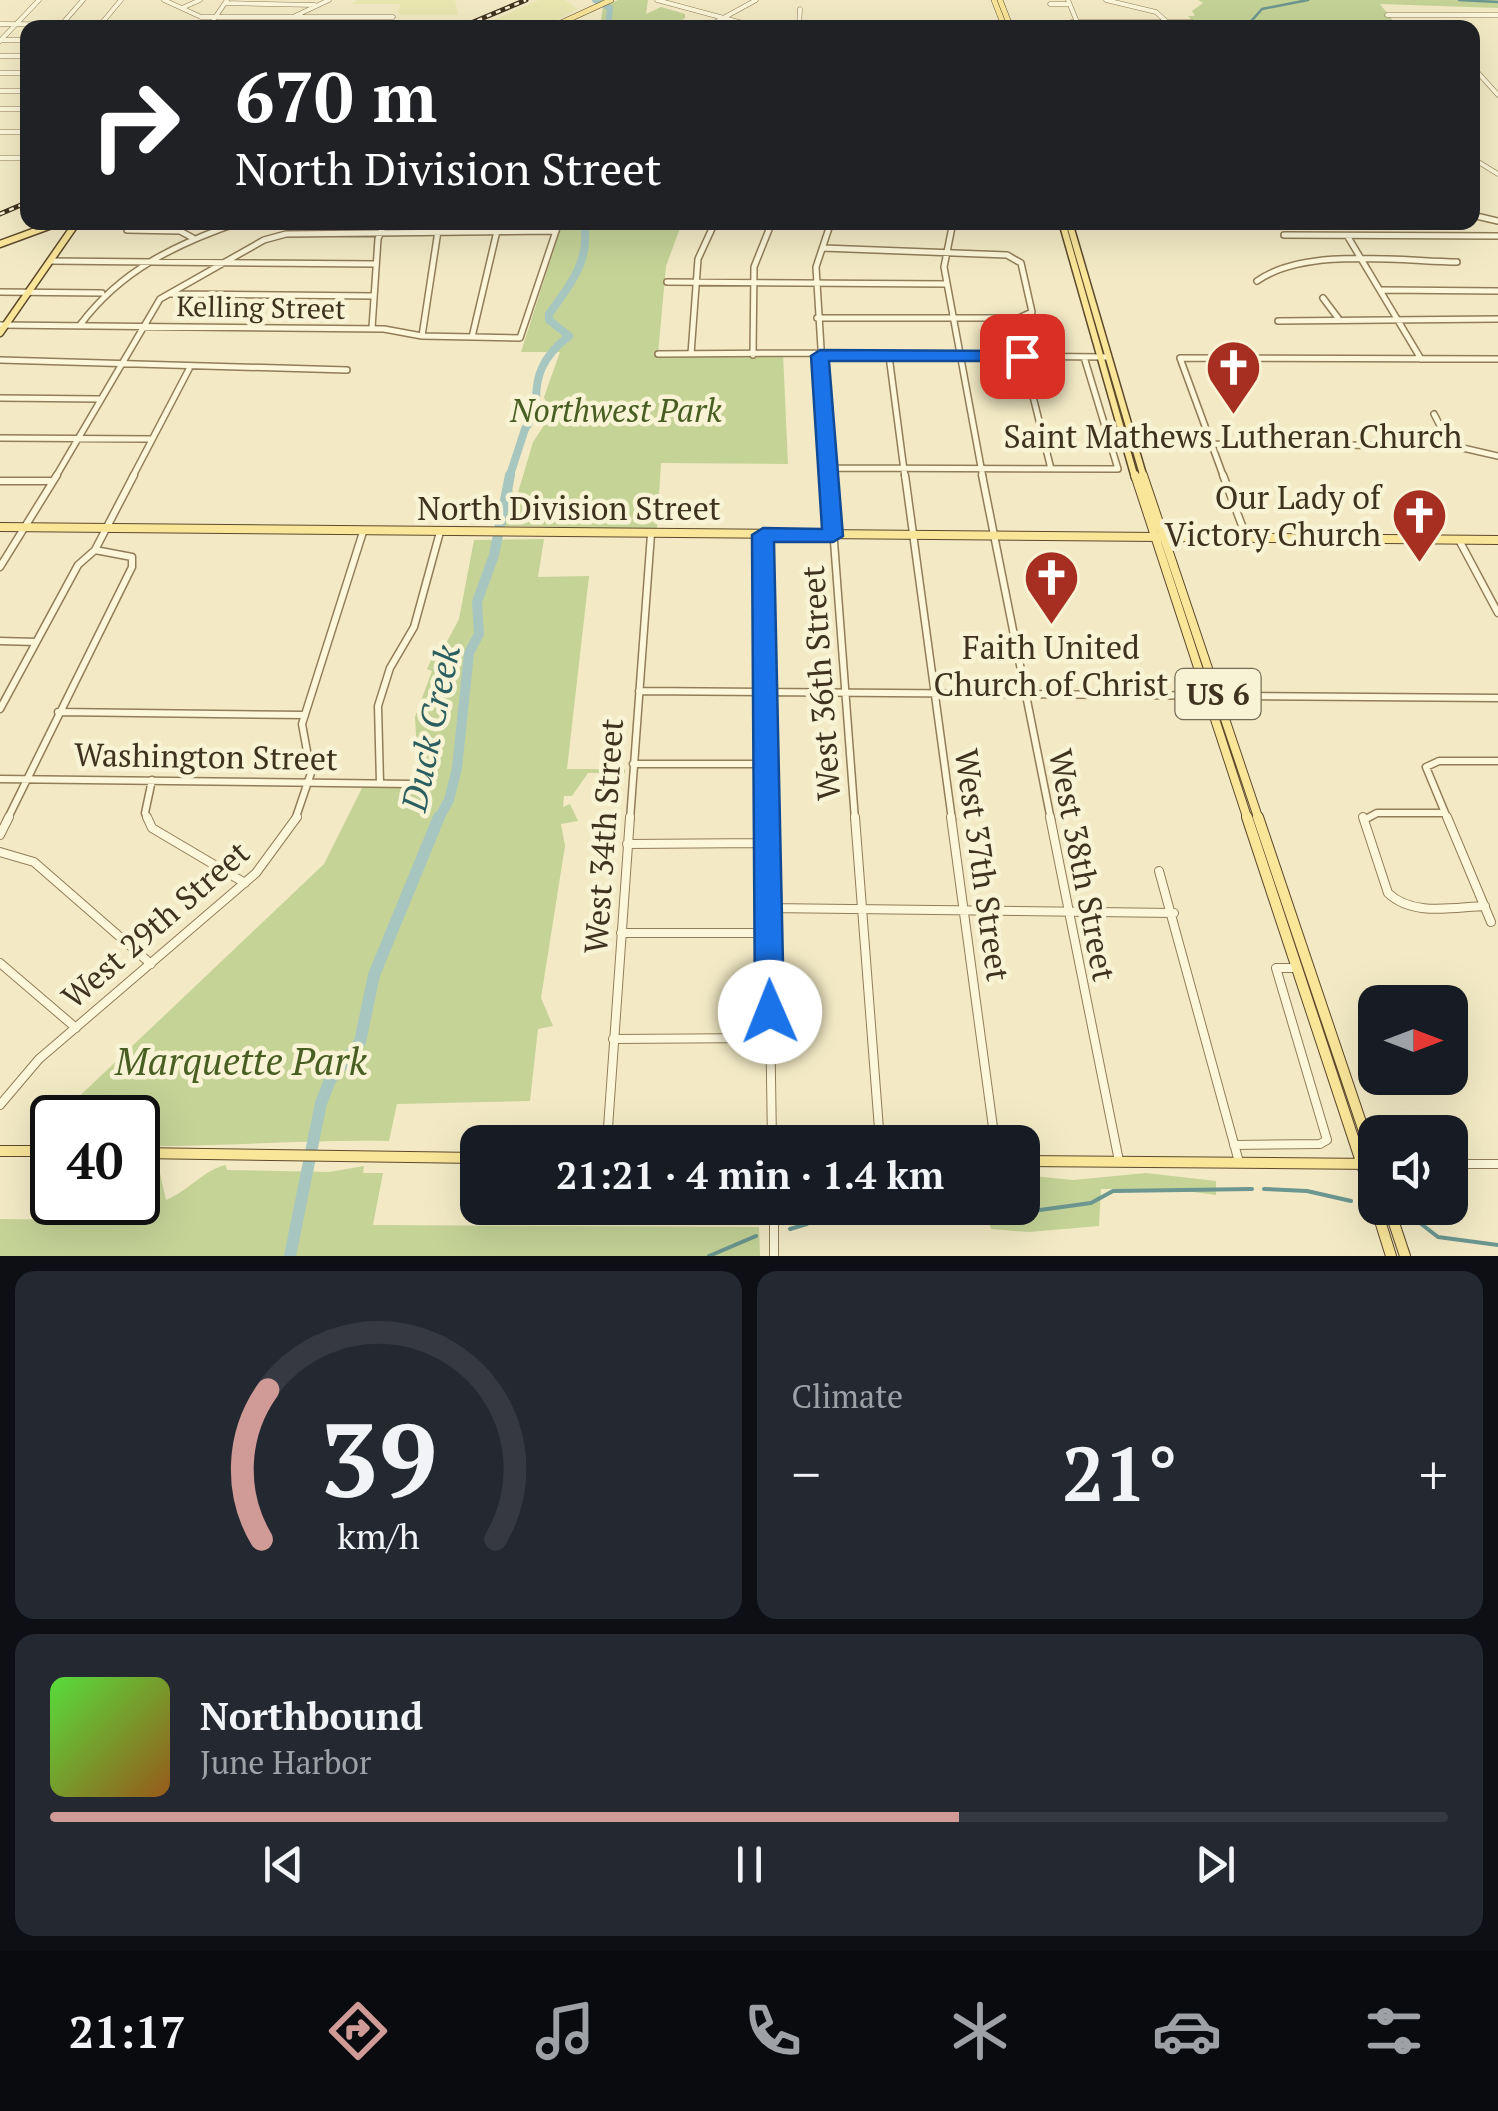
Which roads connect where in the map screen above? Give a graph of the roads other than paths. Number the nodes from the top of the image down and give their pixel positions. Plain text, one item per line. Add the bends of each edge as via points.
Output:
1 (39, 0) edge
2 (84, 0) edge
3 (122, 0) edge
4 (164, 0) edge
5 (200, 0) edge
6 (329, 0) edge
7 (611, 0) edge
8 (656, 0) edge
9 (756, 0) edge
10 (1106, 0) edge
11 (1133, 0) edge
12 (226, 1) edge
13 (1068, 2) edge
14 (1050, 4) dead end
15 (1126, 4) junction
16 (316, 5) junction
17 (180, 8) junction
18 (800, 9) dead end
19 (1387, 15) dead end
20 (1498, 15) edge
21 (295, 16) junction
22 (393, 16) dead end
23 (216, 17) junction
24 (718, 19) junction
25 (66, 20) edge
26 (104, 20) edge
27 (214, 20) edge
28 (568, 20) edge
29 (723, 20) edge
30 (799, 20) edge
31 (1166, 20) edge
32 (0, 24) edge
33 (16, 24) junction
34 (20, 24) edge
35 (0, 40) edge
36 (1480, 75) edge
37 (1498, 95) edge
38 (1480, 217) edge
39 (1489, 220) junction
40 (1498, 222) edge
41 (38, 230) edge
42 (69, 230) edge
43 (126, 230) dead end
44 (216, 230) edge
45 (711, 230) edge
46 (769, 230) edge
47 (829, 230) edge
48 (951, 230) edge
49 (1067, 230) edge
50 (438, 231) junction
51 (497, 231) junction
52 (556, 231) joint
53 (380, 232) junction
54 (1498, 234) edge
55 (1284, 236) dead end
56 (1348, 236) junction
57 (192, 238) junction
58 (0, 244) edge
59 (823, 248) junction
60 (947, 253) junction
61 (50, 261) junction
62 (147, 262) junction
63 (222, 262) junction
64 (1364, 262) junction
65 (1457, 262) dead end
66 (376, 264) junction
67 (667, 282) dead end
68 (695, 282) junction
69 (1257, 282) dead end
70 (754, 283) junction
71 (816, 283) junction
72 (946, 284) junction
73 (1381, 290) junction
74 (1498, 291) edge
75 (0, 292) edge
76 (28, 292) junction
77 (104, 292) junction
78 (168, 294) junction
79 (374, 296) junction
80 (1323, 298) dead end
81 (817, 318) junction
82 (951, 319) junction
83 (1339, 319) junction
84 (1398, 319) junction
85 (1498, 319) edge
86 (1278, 321) dead end
87 (3, 325) edge
88 (79, 326) junction
89 (140, 326) junction
90 (372, 328) junction
91 (0, 333) edge
92 (422, 336) junction
93 (472, 337) junction
94 (658, 354) dead end
95 (691, 354) junction
96 (820, 354) junction
97 (753, 355) junction
98 (889, 356) junction
99 (958, 356) junction
100 (1022, 356) junction
101 (1084, 357) junction
102 (1103, 357) junction
103 (1421, 359) junction
104 (1498, 359) edge
105 (0, 360) edge
106 (120, 362) junction
107 (189, 369) junction
108 (347, 370) dead end
109 (0, 398) edge
110 (100, 399) junction
111 (1434, 414) dead end
112 (0, 438) edge
113 (77, 439) junction
114 (152, 439) junction
115 (1212, 444) junction
116 (1450, 446) junction
117 (1498, 456) edge
118 (827, 468) junction
119 (904, 468) junction
120 (980, 469) junction
121 (1050, 469) junction
122 (0, 481) edge
123 (53, 482) junction
124 (0, 528) edge
125 (28, 528) junction
126 (106, 529) junction
127 (363, 532) junction
128 (440, 532) junction
129 (651, 534) junction
130 (763, 535) junction
131 (833, 536) junction
132 (914, 536) junction
133 (994, 537) junction
134 (1160, 538) junction
135 (1246, 539) junction
136 (1459, 540) junction
137 (1498, 540) edge
138 (95, 550) junction
139 (0, 568) edge
140 (1498, 612) edge
141 (0, 641) edge
142 (36, 642) junction
143 (639, 691) junction
144 (765, 691) junction
145 (846, 693) junction
146 (935, 694) junction
147 (1024, 694) junction
148 (1206, 695) junction
149 (1218, 695) junction
150 (1498, 698) edge
151 (0, 709) edge
152 (58, 712) junction
153 (305, 715) junction
154 (1498, 761) edge
155 (633, 764) junction
156 (766, 764) junction
157 (0, 779) edge
158 (26, 779) junction
159 (152, 780) junction
160 (309, 782) junction
161 (380, 784) junction
162 (412, 784) dead end
163 (1443, 813) junction
164 (0, 835) edge
165 (768, 843) junction
166 (627, 844) junction
167 (0, 852) edge
168 (1159, 872) dead end
169 (245, 883) junction
170 (1484, 906) junction
171 (768, 908) junction
172 (862, 910) junction
173 (964, 912) junction
174 (1067, 913) junction
175 (1174, 913) junction
176 (1492, 922) dead end
177 (768, 933) junction
178 (621, 934) junction
179 (0, 963) edge
180 (150, 964) junction
181 (1296, 968) junction
182 (76, 1028) junction
183 (770, 1038) junction
184 (613, 1039) junction
185 (4, 1089) edge
186 (0, 1105) edge
187 (1359, 1115) edge
188 (608, 1125) edge
189 (772, 1125) edge
190 (879, 1125) edge
191 (994, 1125) edge
192 (1234, 1144) junction
193 (0, 1151) edge
194 (30, 1152) edge
195 (1358, 1152) edge
196 (160, 1153) edge
197 (460, 1158) edge
198 (1040, 1161) edge
199 (1119, 1162) junction
200 (1239, 1164) junction
201 (1358, 1164) edge
202 (1468, 1164) edge
203 (1498, 1164) edge
204 (774, 1225) edge
205 (1382, 1225) edge
206 (1396, 1225) edge
207 (774, 1256) edge
208 (1391, 1256) edge
209 (1406, 1256) edge

1 - 33 street
2 - 25 street
3 - 26 street
4 - 17 street
5 - 17 street
6 - 16 street
7 - 28 main road
8 - 24 street
9 - 24 street
10 - 15 street
11 - 15 street
12 - 16 street
12 - 23 street
13 - 14 street
15 - 31 street
16 - 21 street
17 - 23 street
18 - 30 street
19 - 20 street
21 - 22 street
21 - 23 street
23 - 27 street
24 - 29 street
32 - 33 street
33 - 34 street
33 - 35 street
36 - 37 street
38 - 39 street
39 - 40 street
39 - 54 street
41 - 58 main road
42 - 61 main road
43 - 57 street via 180,231
44 - 57 street
45 - 68 street
46 - 70 street
47 - 59 street, West 36th Street
48 - 60 street, West 38th Street
49 - 102 main road, US 6
50 - 51 street
50 - 53 street
50 - 92 street
51 - 52 street
51 - 93 street
52 - 93 street, Kelling Street via 520,338
53 - 63 street via 296,232
53 - 66 street
54 - 56 street
55 - 56 street
56 - 64 street
57 - 62 street
59 - 60 street
59 - 71 street, West 36th Street
60 - 72 street, West 38th Street
60 - 82 street via 1015,258 1032,308 1029,314
61 - 62 street
61 - 76 main road
62 - 63 street
62 - 77 street
63 - 66 street
63 - 78 street
64 - 65 street
64 - 69 street via 1289,266
64 - 73 street
66 - 79 street
67 - 68 street
68 - 70 street
68 - 95 street
70 - 71 street
70 - 97 street
71 - 72 street
71 - 81 street, West 36th Street
72 - 82 street, West 38th Street
73 - 74 street
73 - 84 street
75 - 76 street
76 - 77 street
76 - 87 main road
77 - 88 street
78 - 79 street
78 - 89 street
79 - 90 street
80 - 83 street
81 - 82 street
81 - 96 street, West 36th Street
82 - 99 street, West 38th Street
83 - 84 street
83 - 86 street
84 - 85 street
84 - 103 street
87 - 88 street, Kelling Street
87 - 91 main road
88 - 89 street, Kelling Street
89 - 90 street, Kelling Street
89 - 106 street
90 - 92 street, Kelling Street
92 - 93 street, Kelling Street
94 - 95 street
95 - 97 street
96 - 97 street
96 - 98 street
96 - 118 street, West 36th Street
98 - 99 street
98 - 119 street, West 37th Street
99 - 100 street
99 - 120 street, West 38th Street
100 - 101 street
100 - 121 street
101 - 102 street
101 - 121 street via 1118,469
102 - 134 main road, US 6
103 - 104 street
103 - 115 street via 1180,358
105 - 106 street
106 - 107 street
106 - 110 street
107 - 108 street
107 - 114 street
109 - 110 street
110 - 113 street
111 - 116 street
112 - 113 street
113 - 114 street
113 - 123 street
114 - 126 street
115 - 116 street
115 - 135 street
116 - 117 street
118 - 119 street
118 - 131 street, West 36th Street
119 - 120 street
119 - 132 street, West 37th Street
120 - 121 street
120 - 133 street, West 38th Street
122 - 123 street
123 - 125 street
124 - 125 main road, North Division Street
125 - 126 main road, North Division Street
125 - 139 street
126 - 127 main road, North Division Street
126 - 138 street
127 - 128 main road, North Division Street
127 - 153 street
128 - 129 main road, North Division Street
128 - 161 street via 414,628 390,668 378,706
129 - 130 main road, North Division Street
129 - 143 street, West 34th Street
130 - 131 main road, North Division Street
130 - 144 street
131 - 132 main road, North Division Street
131 - 145 street, West 36th Street
132 - 133 main road, North Division Street
132 - 146 street, West 37th Street
133 - 134 main road, North Division Street
133 - 147 street, West 38th Street
134 - 135 main road, North Division Street
134 - 148 main road, US 6
134 - 149 main road, US 6
135 - 136 main road, North Division Street
136 - 137 main road, North Division Street
136 - 140 street
138 - 142 street via 78,565
138 - 152 street via 132,557 132,566
141 - 142 street
142 - 151 street
143 - 144 street
143 - 155 street, West 34th Street
144 - 145 street
144 - 156 street
145 - 146 street
145 - 172 street, West 36th Street
146 - 147 street
146 - 173 street, West 37th Street
147 - 148 street
147 - 174 street, West 38th Street
148 - 149 street
148 - 181 main road, US 6
149 - 150 street
149 - 187 main road, US 6
152 - 153 street
152 - 158 street
153 - 160 street via 301,734
154 - 163 street via 1426,767
155 - 156 street
155 - 166 street, West 34th Street
156 - 165 street
157 - 158 street, Washington Street
158 - 159 street, Washington Street
158 - 164 street
159 - 160 street, Washington Street
159 - 169 street via 145,813 152,828
160 - 161 street, Washington Street
160 - 169 street, West 29th Street via 288,832
161 - 162 street, Washington Street
163 - 170 street
163 - 170 street via 1363,817 1392,900
165 - 166 street
165 - 171 street
166 - 178 street, West 34th Street
167 - 180 street via 34,862
168 - 175 street
169 - 180 street, West 29th Street
170 - 176 street
171 - 172 street
171 - 177 street
172 - 173 street
172 - 190 street, West 36th Street
173 - 174 street
173 - 191 street, West 37th Street
174 - 175 street
174 - 199 street, West 38th Street
175 - 192 street
177 - 178 street
177 - 183 street
178 - 184 street, West 34th Street
179 - 182 street
180 - 182 street, West 29th Street
181 - 192 street via 1276,968 1327,1140
181 - 195 main road, US 6
182 - 185 street, West 29th Street
183 - 184 street
183 - 189 street
184 - 188 street, West 34th Street
185 - 186 street, West 29th Street
192 - 200 street
193 - 194 main road
196 - 197 main road
198 - 199 main road
199 - 200 main road
200 - 201 main road
202 - 203 street
204 - 207 street
205 - 208 main road, US 6
206 - 209 main road

